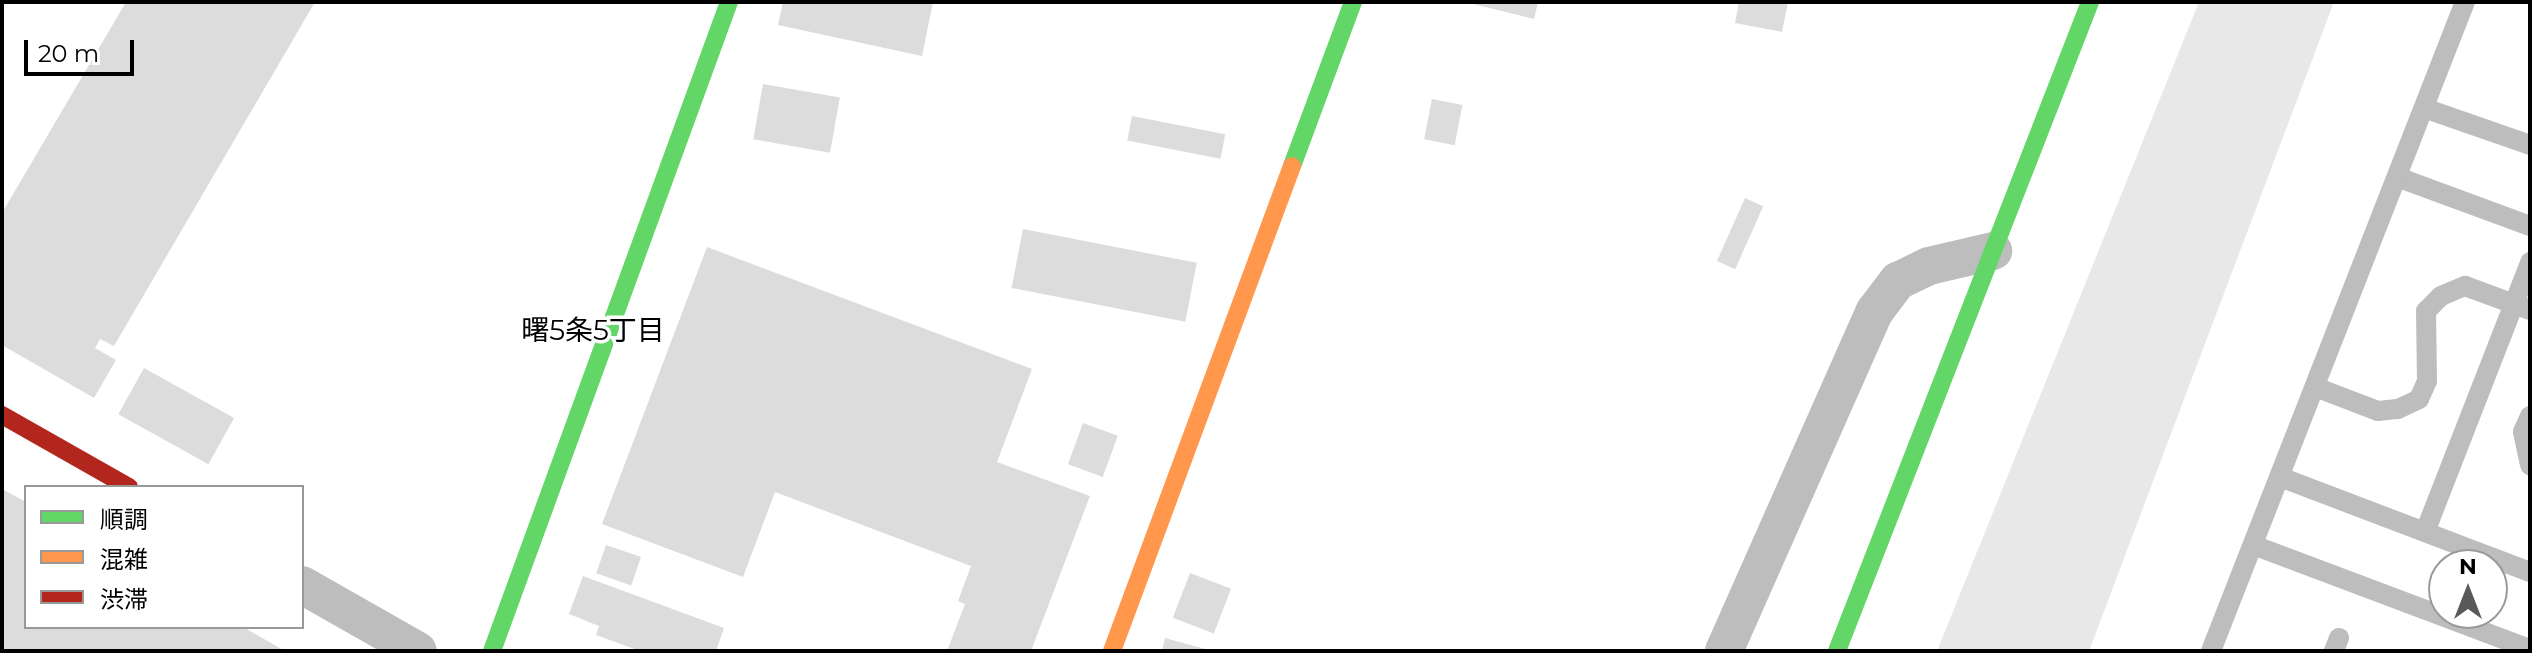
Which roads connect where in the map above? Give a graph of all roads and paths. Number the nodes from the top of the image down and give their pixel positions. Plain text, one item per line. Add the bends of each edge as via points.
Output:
1 (729, 2) edge
2 (1353, 2) edge
3 (2090, 2) edge
4 (2465, 2) edge
5 (2424, 108) junction
6 (2530, 145) edge
7 (2397, 177) junction
8 (2530, 226) edge
9 (1993, 251) junction
10 (2530, 262) edge
11 (2522, 306) edge
12 (2315, 387) junction
13 (2, 415) edge
14 (2530, 416) edge
15 (2530, 465) edge
16 (2280, 477) junction
17 (125, 485) edge
18 (2425, 532) junction
19 (2253, 545) junction
20 (2530, 572) edge
21 (304, 586) edge
22 (2530, 649) edge
23 (2214, 650) edge
24 (418, 651) edge
25 (492, 651) edge
26 (1112, 651) edge
27 (1724, 651) edge
28 (1837, 651) edge

1 - 25 street
2 - 26 street
3 - 9 street
4 - 5 lane
5 - 6 lane
5 - 7 lane
7 - 8 lane
7 - 12 lane
9 - 27 street via 1929,266 1898,281 1875,311
9 - 28 street
10 - 11 lane
11 - 12 lane via 2465,286 2441,296 2426,311 2427,381 2419,399 2398,409 2378,411
11 - 18 lane
12 - 16 lane
13 - 17 street
14 - 15 lane via 2523,432
16 - 18 lane
16 - 19 lane
18 - 20 lane
19 - 22 lane
19 - 23 lane
21 - 24 street

